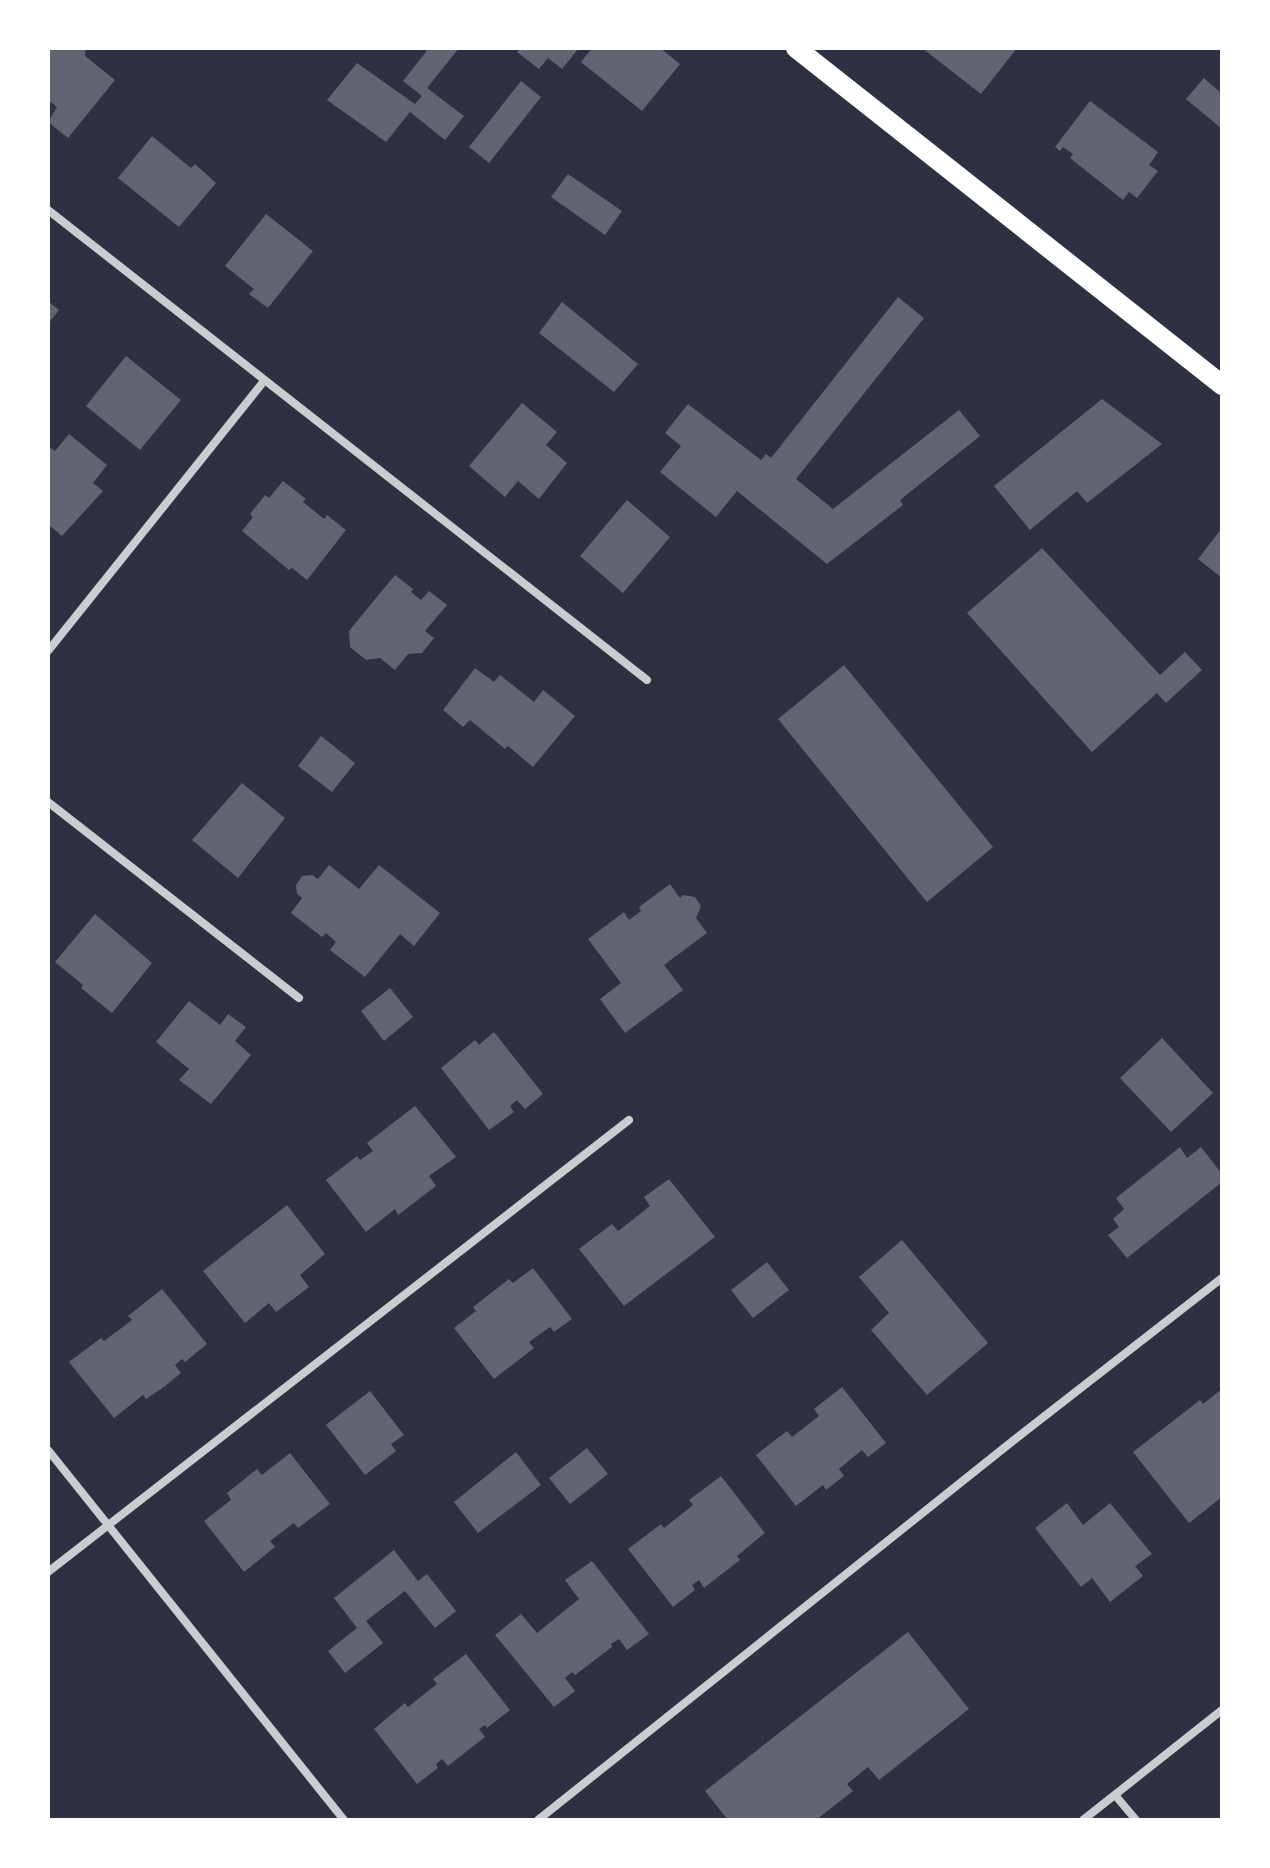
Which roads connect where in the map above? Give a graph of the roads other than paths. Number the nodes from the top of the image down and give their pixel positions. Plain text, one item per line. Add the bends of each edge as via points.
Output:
1 (796, 48) edge
2 (48, 210) edge
3 (264, 381) junction
4 (1222, 385) edge
5 (48, 651) edge
6 (647, 680) dead end
7 (48, 802) edge
8 (299, 998) dead end
9 (629, 1120) dead end
10 (1222, 1278) edge
11 (48, 1450) edge
12 (108, 1525) junction
13 (48, 1572) edge
14 (1222, 1710) edge
15 (1115, 1795) junction
16 (344, 1820) edge
17 (538, 1820) edge
18 (1083, 1820) edge
19 (1136, 1820) edge

1 - 4 main road
2 - 3 street
3 - 5 street
3 - 6 street
7 - 8 street
9 - 12 street
10 - 17 street
11 - 12 street
12 - 13 street
12 - 16 street
14 - 15 street
15 - 18 street
15 - 19 street

